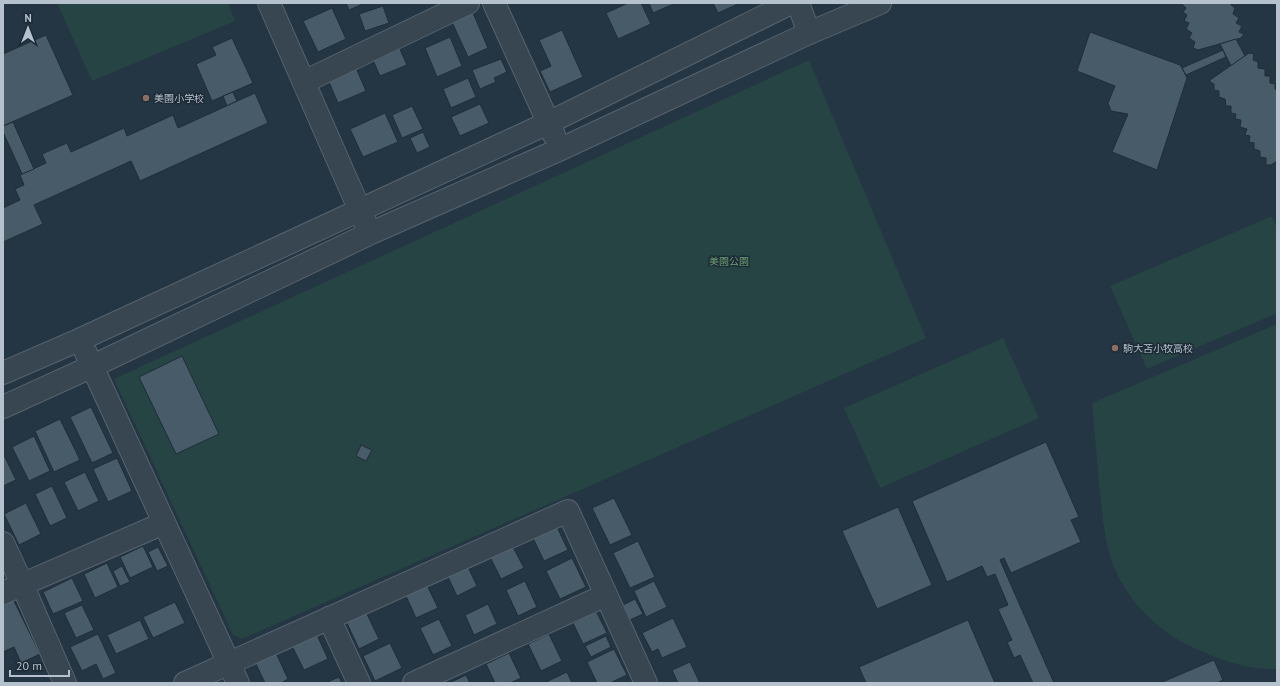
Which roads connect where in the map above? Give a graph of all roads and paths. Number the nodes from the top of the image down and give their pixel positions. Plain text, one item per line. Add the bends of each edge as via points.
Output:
1 (269, 3) edge
2 (468, 3) edge
3 (494, 3) edge
4 (791, 3) edge
5 (798, 3) edge
6 (880, 3) edge
7 (809, 33) junction
8 (304, 82) junction
9 (548, 123) junction
10 (561, 149) junction
11 (358, 209) junction
12 (371, 233) junction
13 (79, 340) junction
14 (93, 366) junction
15 (3, 373) edge
16 (3, 407) edge
17 (164, 523) junction
18 (3, 543) edge
19 (13, 588) edge
20 (606, 595) junction
21 (329, 618) junction
22 (229, 663) junction
23 (64, 683) edge
24 (185, 683) edge
25 (238, 683) edge
26 (358, 683) edge
27 (414, 683) edge
28 (646, 683) edge

1 - 8 street
2 - 8 street
3 - 9 street
4 - 9 street
5 - 7 street
6 - 7 street
7 - 10 street
8 - 11 street
9 - 10 street
9 - 11 street
10 - 12 street
11 - 12 street
11 - 13 street
12 - 14 street
13 - 14 street
13 - 15 street
14 - 16 street
14 - 17 street
17 - 19 street
17 - 22 street
18 - 19 street
19 - 23 street
20 - 21 street via 568,511
20 - 27 street
20 - 28 street
21 - 22 street
21 - 26 street
22 - 24 street
22 - 25 street

